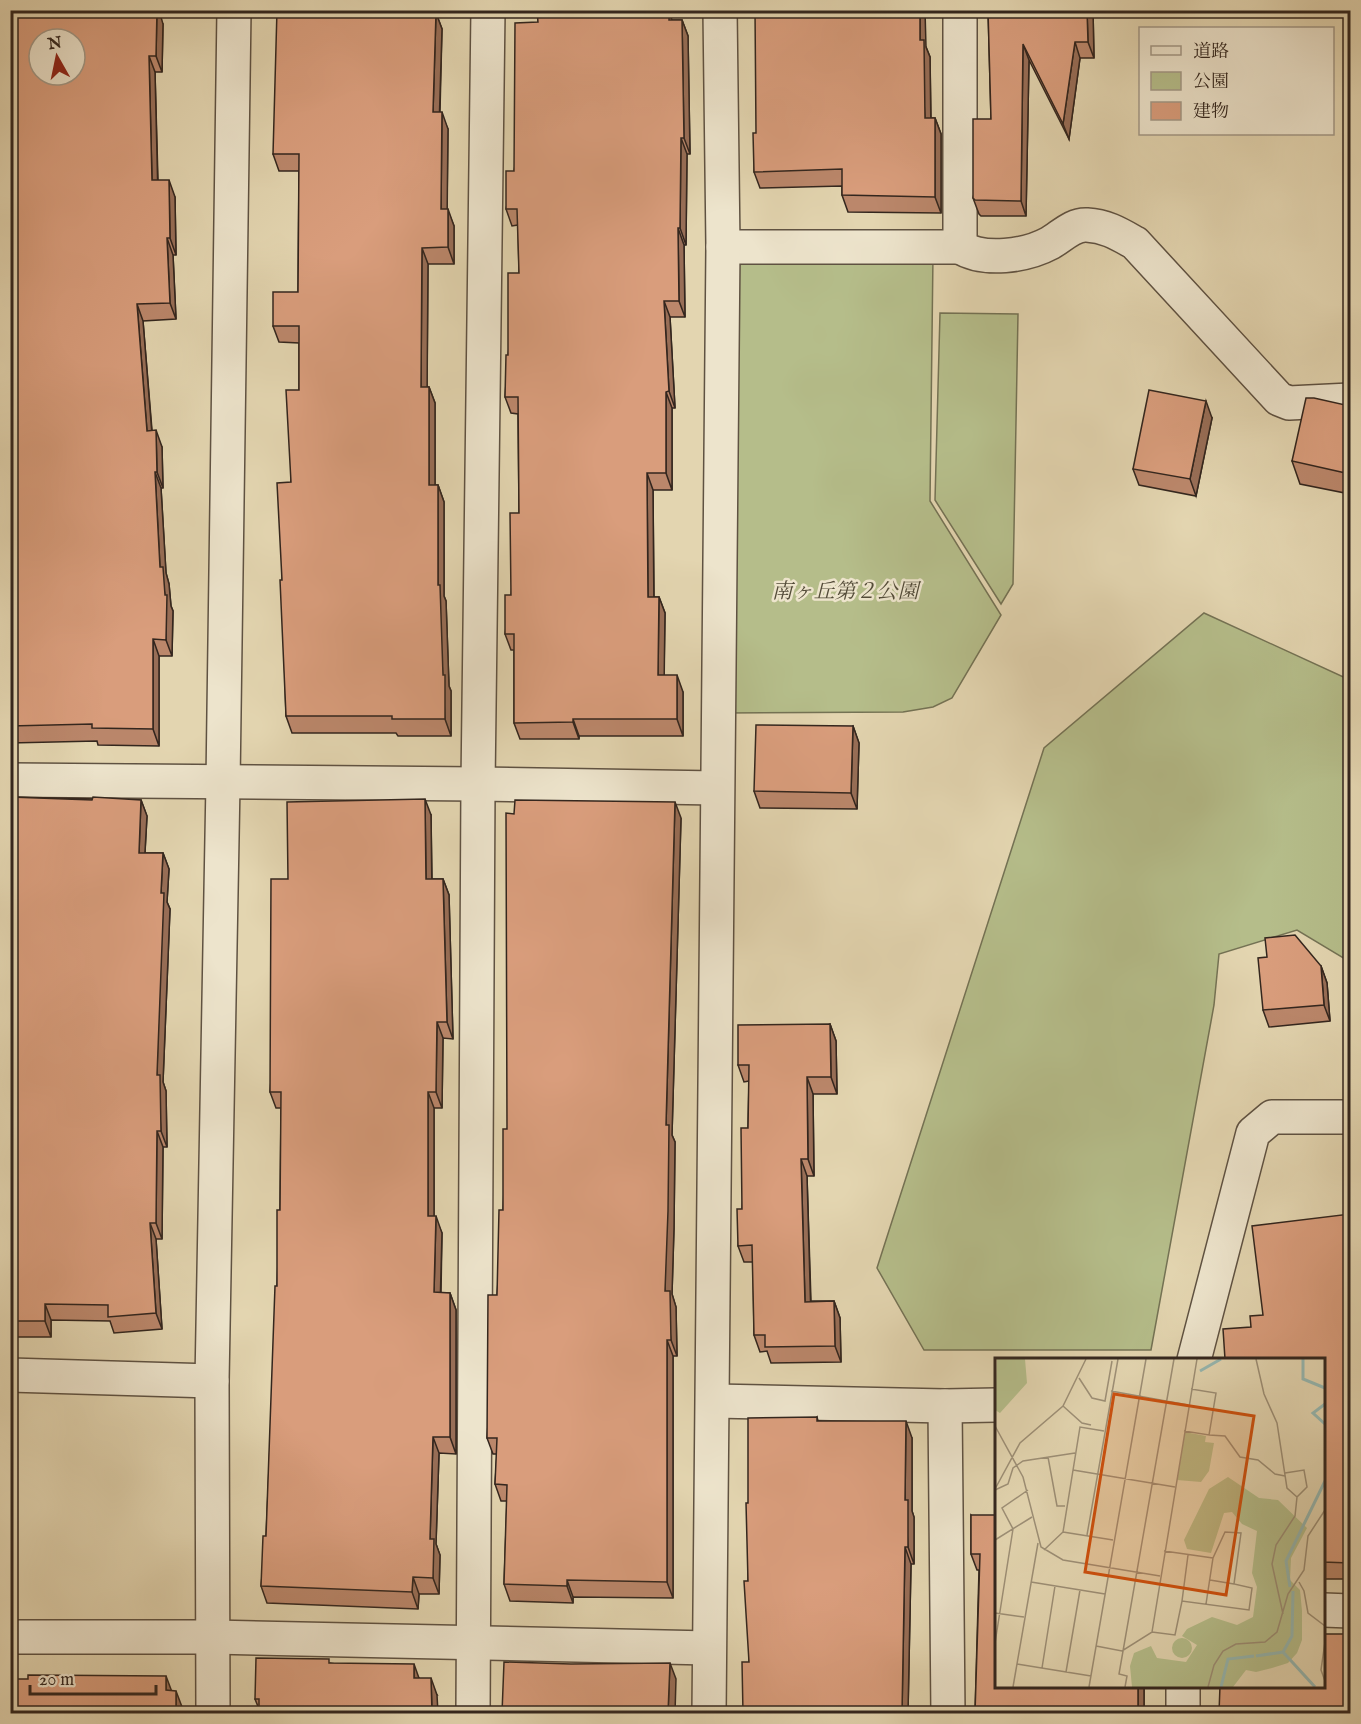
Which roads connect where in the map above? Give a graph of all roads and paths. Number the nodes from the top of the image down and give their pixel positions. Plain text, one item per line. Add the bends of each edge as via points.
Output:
1 (234, 10) edge
2 (488, 10) edge
3 (720, 10) edge
4 (960, 10) edge
5 (723, 247) junction
6 (960, 247) junction
7 (1350, 399) edge
8 (10, 780) edge
9 (223, 783) junction
10 (478, 784) junction
11 (717, 788) junction
12 (1350, 1117) edge
13 (1194, 1358) edge
14 (10, 1375) edge
15 (212, 1381) junction
16 (714, 1401) junction
17 (995, 1405) edge
18 (945, 1406) junction
19 (1325, 1610) edge
20 (1350, 1611) edge
21 (10, 1637) edge
22 (213, 1637) junction
23 (473, 1644) junction
24 (709, 1648) junction
25 (1183, 1688) edge
26 (213, 1713) edge
27 (473, 1713) edge
28 (709, 1713) edge
29 (948, 1713) edge
30 (1183, 1713) edge

1 - 9 street
2 - 10 street
3 - 5 street
4 - 6 street
5 - 6 street
5 - 11 street
6 - 7 street via 970,254 1024,253 1049,244 1072,228 1109,228 1135,243 1279,399 1289,403
8 - 9 street
9 - 10 street
9 - 15 street
10 - 11 street
10 - 23 street
11 - 16 street
12 - 13 street via 1272,1117 1253,1133
14 - 15 street
15 - 22 street
16 - 18 street
16 - 24 street
17 - 18 street
18 - 29 street
19 - 20 street
21 - 22 street
22 - 23 street
22 - 26 street
23 - 24 street
23 - 27 street
24 - 28 street
25 - 30 street

